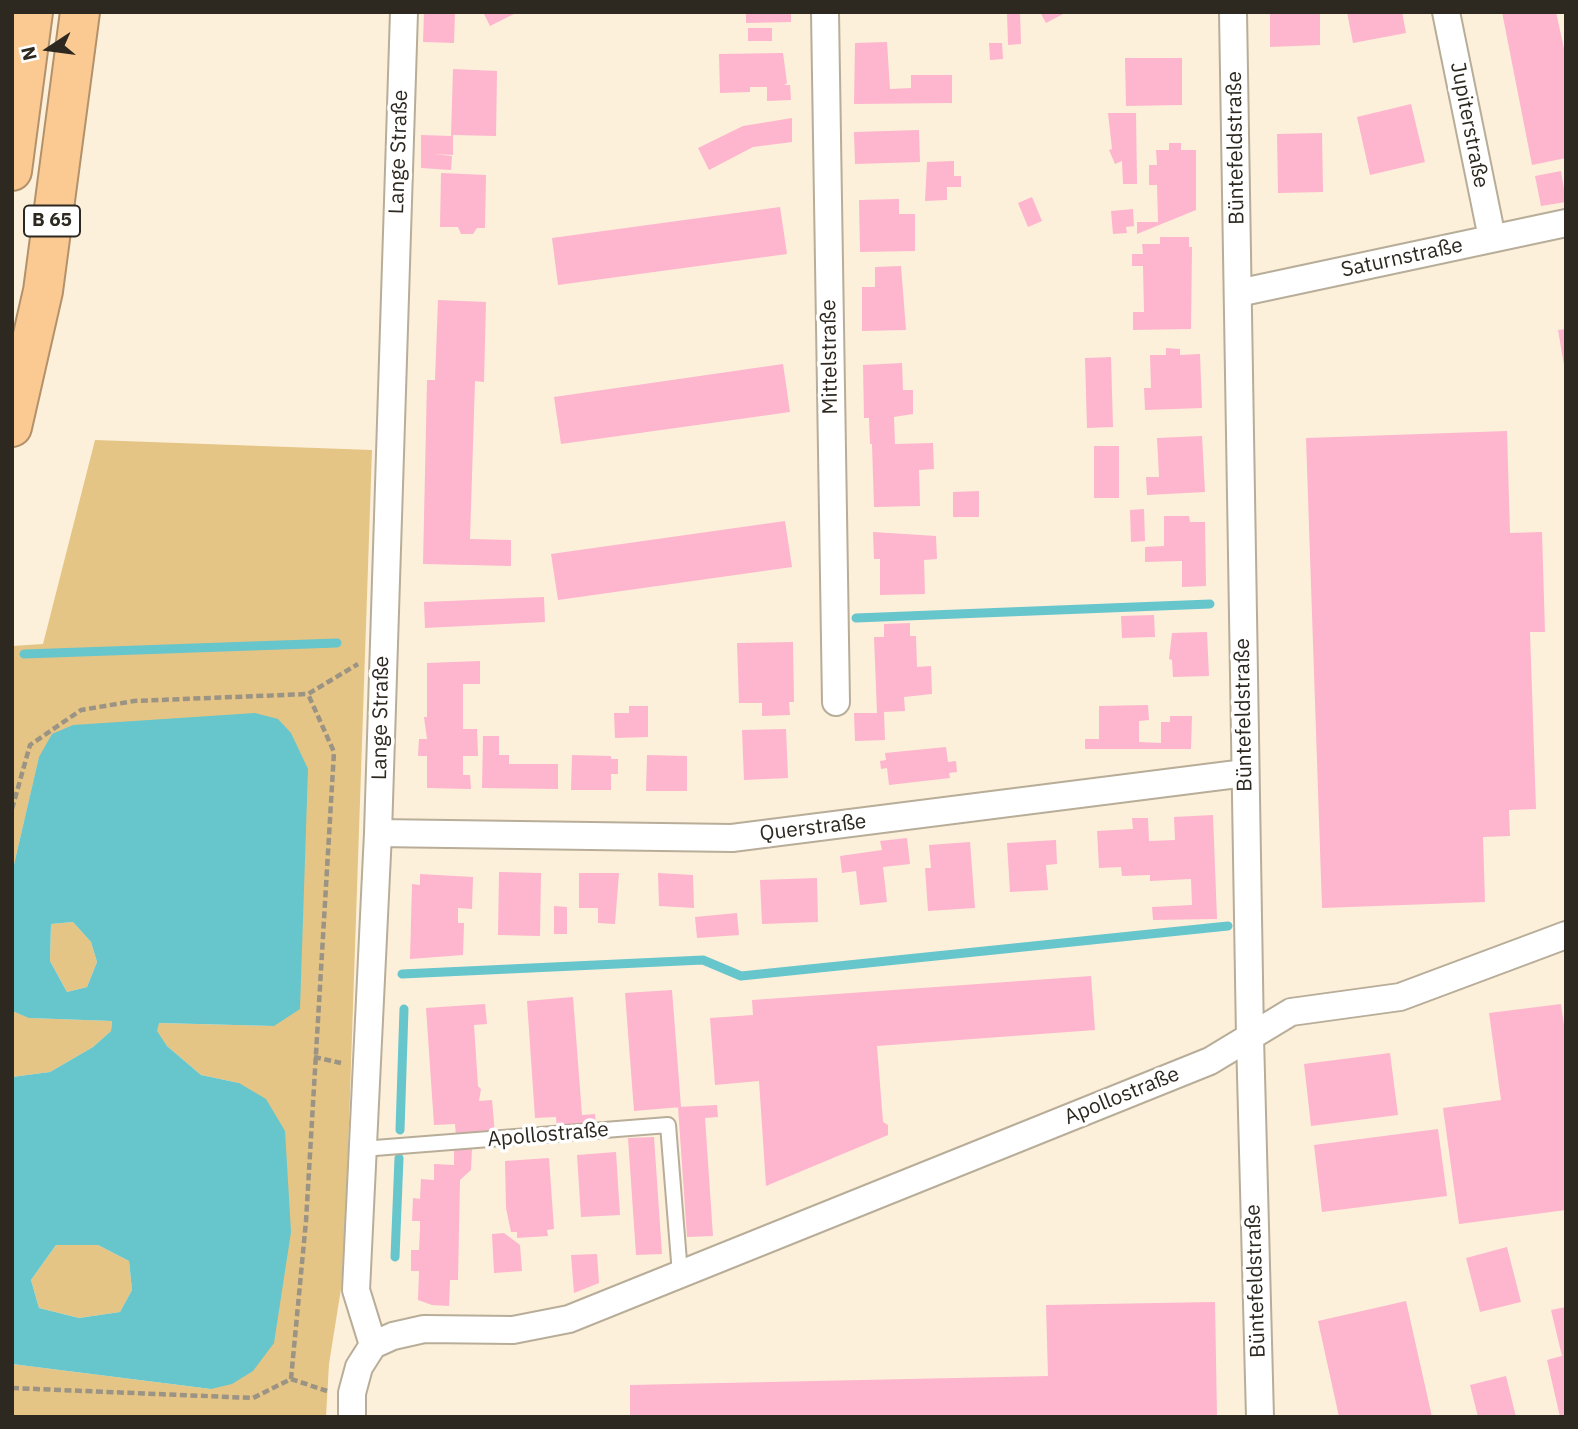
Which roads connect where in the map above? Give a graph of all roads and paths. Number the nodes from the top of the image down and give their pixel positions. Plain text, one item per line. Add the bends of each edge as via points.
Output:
1 (33, 12) edge
2 (80, 12) edge
3 (404, 12) edge
4 (825, 12) edge
5 (1233, 12) edge
6 (1446, 12) edge
7 (12, 171) edge
8 (1566, 223) edge
9 (1492, 238) junction
10 (1238, 293) junction
11 (12, 427) edge
12 (382, 660) junction
13 (308, 694) junction
14 (836, 702) dead end
15 (1245, 773) junction
16 (12, 809) edge
17 (378, 832) junction
18 (1566, 934) edge
19 (1250, 1037) junction
20 (362, 1149) junction
21 (680, 1274) junction
22 (373, 1345) junction
23 (291, 1379) junction
24 (12, 1388) edge
25 (352, 1405) edge
26 (1260, 1417) edge

1 - 7 highway
2 - 11 highway, B 65 via 43,291
3 - 12 street, Lange Straße
4 - 14 street, Mittelstraße
5 - 10 street, Büntefeldstraße
6 - 9 street, Jupiterstraße
8 - 9 street, Saturnstraße
9 - 10 street, Saturnstraße
10 - 15 street, Büntefeldstraße
12 - 13 path via 363,661
12 - 17 street, Lange Straße
13 - 16 path via 134,701 81,710 30,745
13 - 23 path via 334,752 306,1221
15 - 17 street, Querstraße via 732,838
15 - 19 street, Büntefeldstraße
17 - 20 street, Lange Straße
18 - 19 street, Apollostraße via 1400,997 1291,1012
19 - 21 street, Apollostraße via 1210,1060
19 - 26 street, Büntefeldstraße
20 - 21 lane, Apollostraße via 668,1125
20 - 22 street, Lange Straße via 356,1290
21 - 22 street, Apollostraße via 540,1327 424,1329 393,1335
22 - 25 street via 359,1367
23 - 24 path via 253,1398
23 - 25 path

